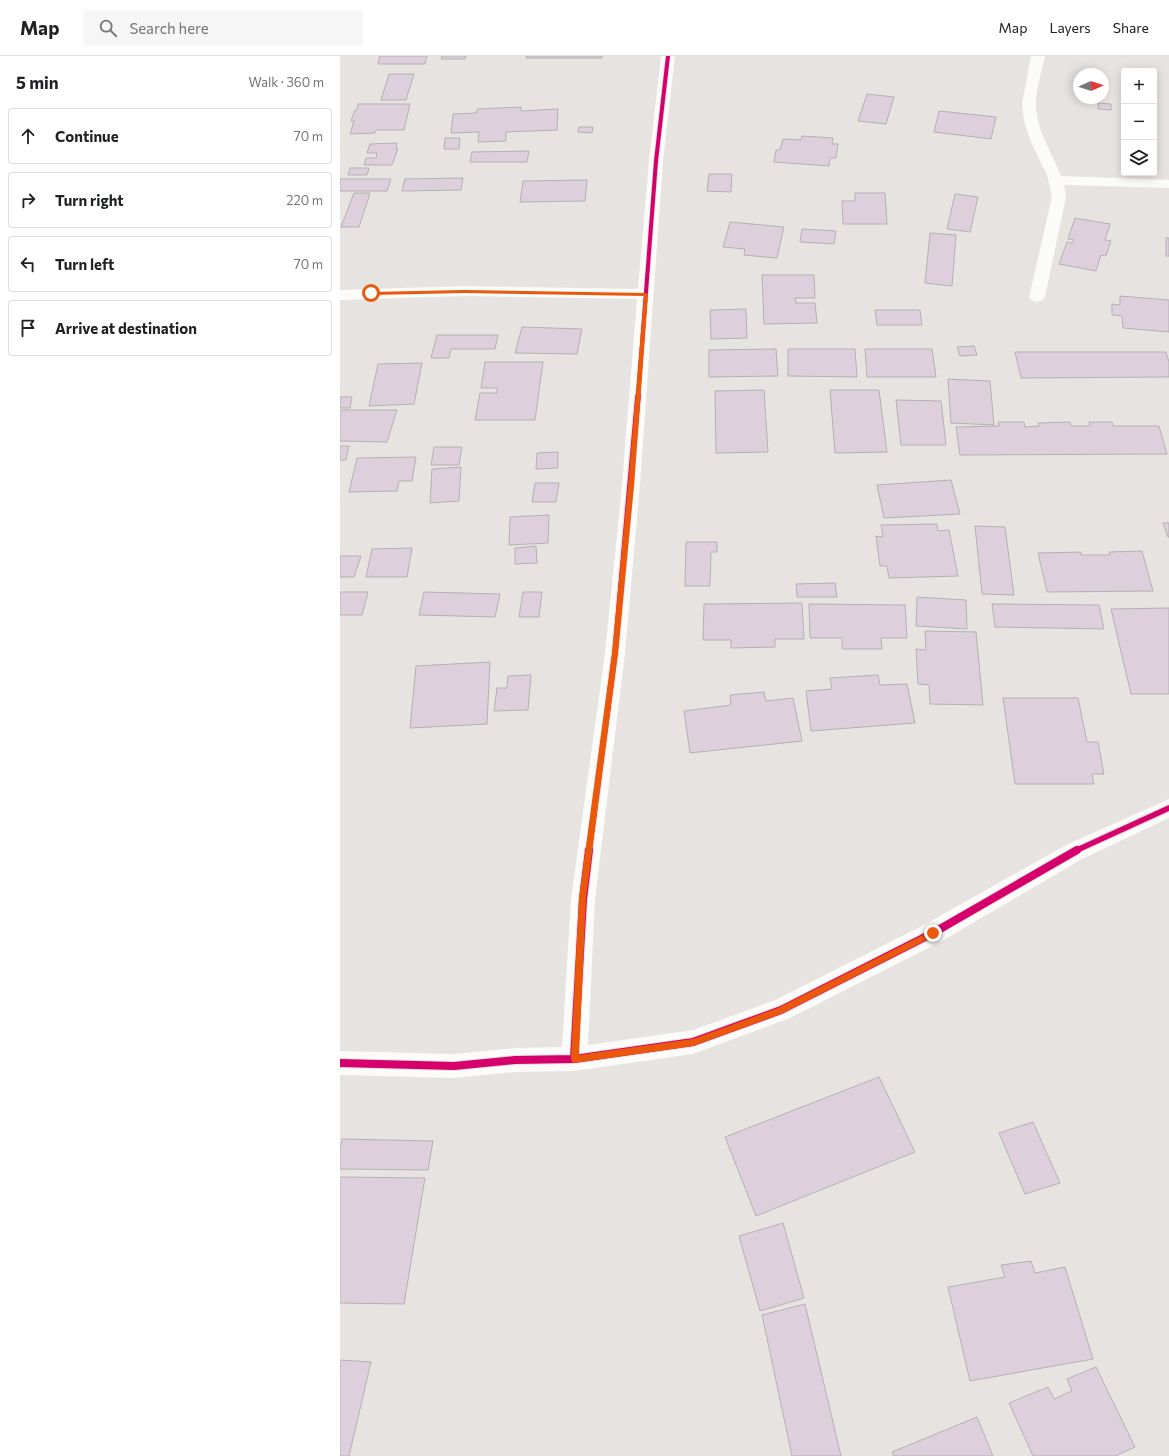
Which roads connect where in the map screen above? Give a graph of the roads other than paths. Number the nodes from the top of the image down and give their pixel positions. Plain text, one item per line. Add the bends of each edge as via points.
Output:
1 (668, 56) edge
2 (1038, 56) edge
3 (1055, 180) junction
4 (1169, 184) edge
5 (646, 294) junction
6 (340, 295) edge
7 (1037, 297) dead end
8 (1169, 808) edge
9 (574, 1059) junction
10 (340, 1063) edge

1 - 5 street via 656,161
2 - 3 street via 1029,104 1031,121
3 - 4 street
3 - 7 street via 1059,196
5 - 6 street via 464,291
5 - 9 street via 616,645 583,898
8 - 9 street via 1074,852 933,933 781,1010 693,1042
9 - 10 street via 515,1060 454,1066

